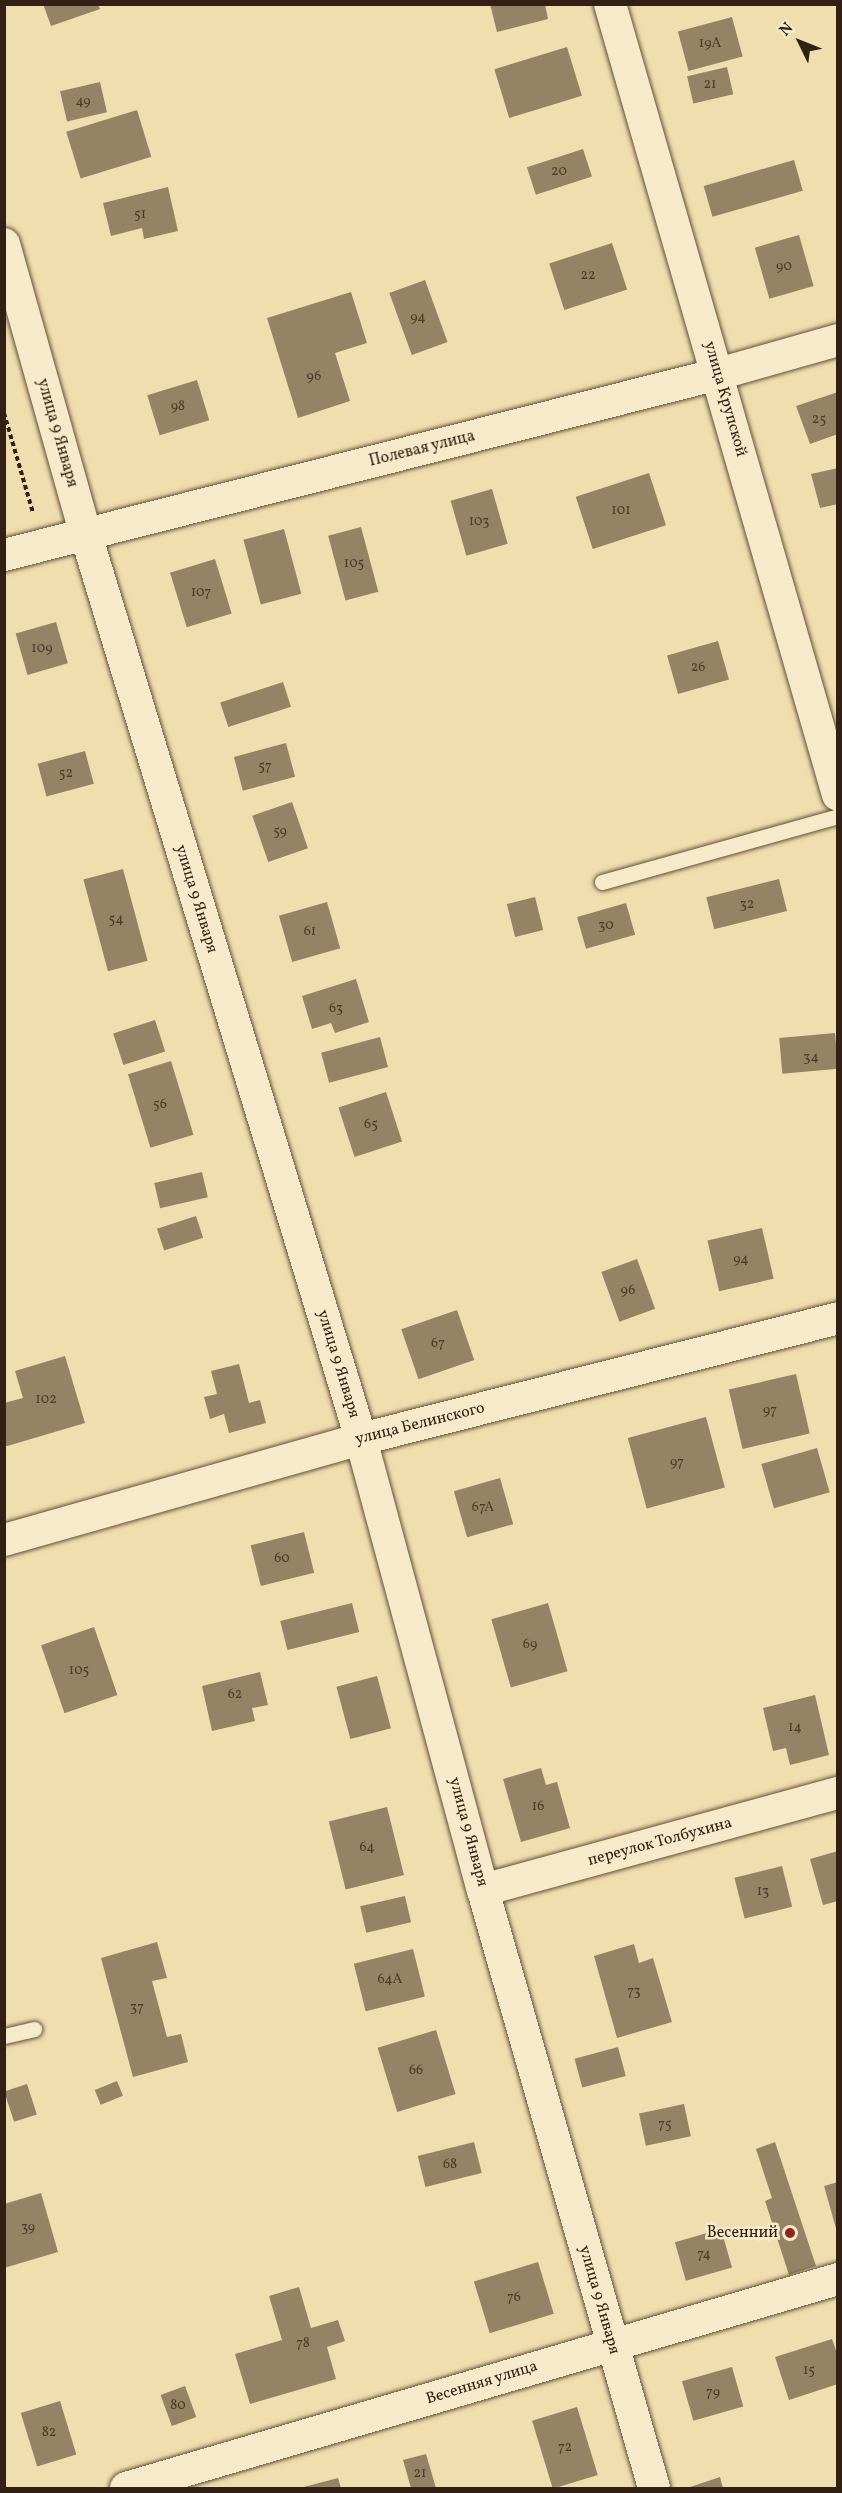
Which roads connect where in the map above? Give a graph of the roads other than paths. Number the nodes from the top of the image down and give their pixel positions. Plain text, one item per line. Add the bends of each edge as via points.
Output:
1 (610, 4) edge
2 (4, 244) edge
3 (837, 339) edge
4 (718, 374) junction
5 (86, 535) junction
6 (4, 555) edge
7 (837, 795) edge
8 (837, 816) edge
9 (602, 882) dead end
10 (837, 1318) edge
11 (361, 1439) junction
12 (4, 1539) edge
13 (837, 1793) edge
14 (483, 1890) junction
15 (34, 2029) dead end
16 (4, 2036) edge
17 (837, 2278) edge
18 (612, 2345) junction
19 (126, 2488) edge
20 (654, 2488) edge

1 - 4 street, улица Крупской
2 - 5 street, улица 9 Января
3 - 4 street, Полевая улица
4 - 5 street, Полевая улица
4 - 7 street, улица Крупской
5 - 6 street, Полевая улица
5 - 11 street, улица 9 Января
8 - 9 lane
10 - 11 street, улица Белинского
11 - 12 street, улица Белинского
11 - 14 street, улица 9 Января
13 - 14 street, переулок Толбухина
14 - 18 street, улица 9 Января
15 - 16 lane
17 - 18 street, Весенняя улица
18 - 19 street, Весенняя улица
18 - 20 street, улица 9 Января

